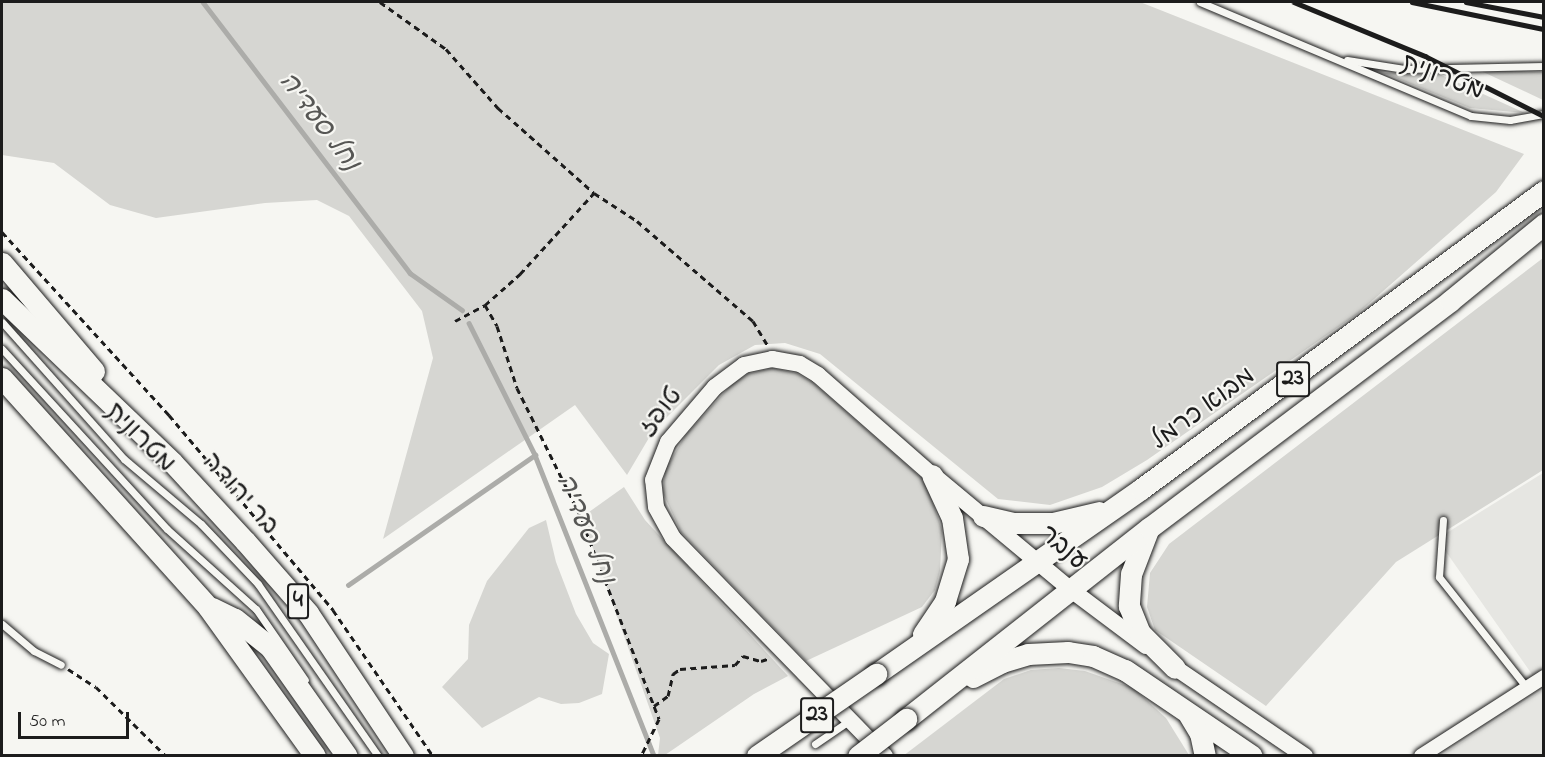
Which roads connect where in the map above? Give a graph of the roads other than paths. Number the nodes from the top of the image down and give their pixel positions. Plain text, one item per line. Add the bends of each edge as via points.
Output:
1 (1200, 2) edge
2 (1330, 56) junction
3 (1544, 66) edge
4 (1544, 114) edge
5 (1544, 191) edge
6 (1544, 224) edge
7 (2, 263) edge
8 (2, 299) edge
9 (2, 322) edge
10 (2, 349) edge
11 (2, 378) edge
12 (172, 462) junction
13 (932, 474) junction
14 (1119, 505) junction
15 (983, 516) junction
16 (1443, 520) dead end
17 (1149, 528) junction
18 (1039, 561) junction
19 (1070, 589) junction
20 (208, 607) junction
21 (2, 624) edge
22 (909, 651) junction
23 (61, 665) road end
24 (1175, 668) junction
25 (1544, 678) edge
26 (1527, 688) junction
27 (936, 696) junction
28 (1182, 709) junction
29 (850, 720) junction
30 (815, 744) dead end
31 (345, 752) edge
32 (315, 756) edge
33 (378, 756) edge
34 (403, 756) edge
35 (757, 756) edge
36 (858, 756) edge
37 (885, 756) edge
38 (1205, 756) edge
39 (1252, 756) edge
40 (1305, 756) edge
41 (1421, 756) edge

1 - 2 lane, מטרונית
2 - 3 lane, מטרונית via 1390,68
2 - 4 lane, מטרונית via 1470,116 1510,120
5 - 14 highway, מבוא כרמל / 23
6 - 17 highway, 23 via 1441,308
7 - 12 highway
8 - 12 highway, בר יהודה / 4
9 - 33 lane, מטרונית via 124,459 201,524 258,584
10 - 31 lane, מטרונית via 167,529 256,609 298,668
11 - 20 highway
12 - 34 highway, בר יהודה / 4 via 308,613
13 - 15 street, ענבר
13 - 22 highway via 952,518 958,559 951,587 939,611
13 - 29 street, טופז via 832,386 800,364 772,359 735,370 685,421 661,454 653,495 673,538
14 - 15 highway via 1053,523 1013,523
14 - 18 highway, מבוא כרמל / 23
15 - 18 street, ענבר
16 - 26 lane via 1440,577
17 - 19 highway, 23
17 - 24 highway via 1134,561 1129,606 1140,633
18 - 19 street, ענבר
18 - 22 highway, 23
19 - 24 street, ענבר
19 - 27 highway, 23
20 - 31 highway via 235,619 270,647
20 - 32 highway
21 - 23 lane via 34,651
22 - 35 highway, 23, bridge
24 - 40 street, ענבר
25 - 26 street
26 - 41 street
27 - 28 highway via 1002,662 1028,654 1068,652 1107,661
27 - 36 highway, 23, bridge
28 - 38 highway via 1200,733
28 - 39 highway
29 - 30 lane
29 - 37 street, טופז

